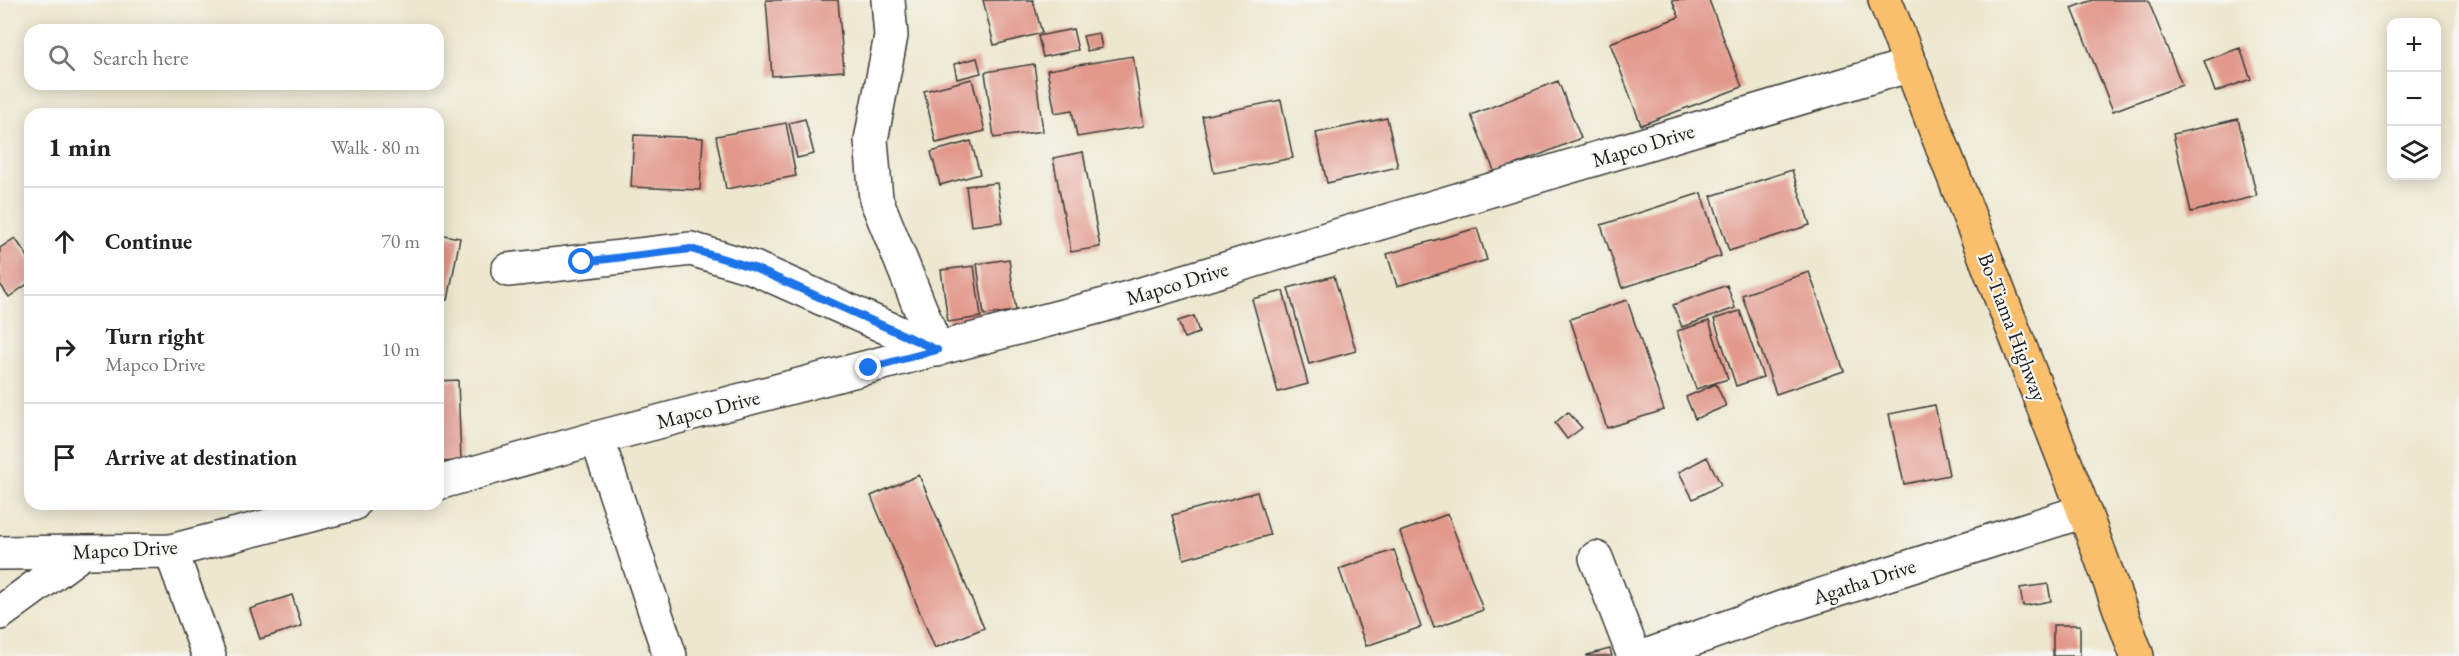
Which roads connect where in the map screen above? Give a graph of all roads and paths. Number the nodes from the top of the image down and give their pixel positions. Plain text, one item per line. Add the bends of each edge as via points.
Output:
1 (888, 0) edge
2 (1885, 0) edge
3 (1911, 65) junction
4 (508, 270) dead end
5 (937, 350) junction
6 (597, 438) junction
7 (444, 481) edge
8 (322, 510) edge
9 (2084, 511) junction
10 (171, 551) junction
11 (83, 552) junction
12 (0, 553) edge
13 (1596, 558) dead end
14 (0, 613) edge
15 (209, 656) edge
16 (670, 656) edge
17 (1634, 656) edge
18 (1646, 656) edge
19 (2137, 656) edge

1 - 5 street via 891,36 871,140 876,199
2 - 3 highway, Bo-Tiama Highway
3 - 5 street, Mapco Drive via 1112,302
3 - 9 highway, Bo-Tiama Highway
4 - 5 street via 691,249 754,268
5 - 6 street, Mapco Drive
6 - 7 street, Mapco Drive
6 - 16 street
8 - 10 street, Mapco Drive
9 - 18 street, Agatha Drive via 1781,608
9 - 19 highway, Bo-Tiama Highway
10 - 11 street, Mapco Drive
10 - 15 street
11 - 12 street, Mapco Drive
11 - 14 street
13 - 17 street

